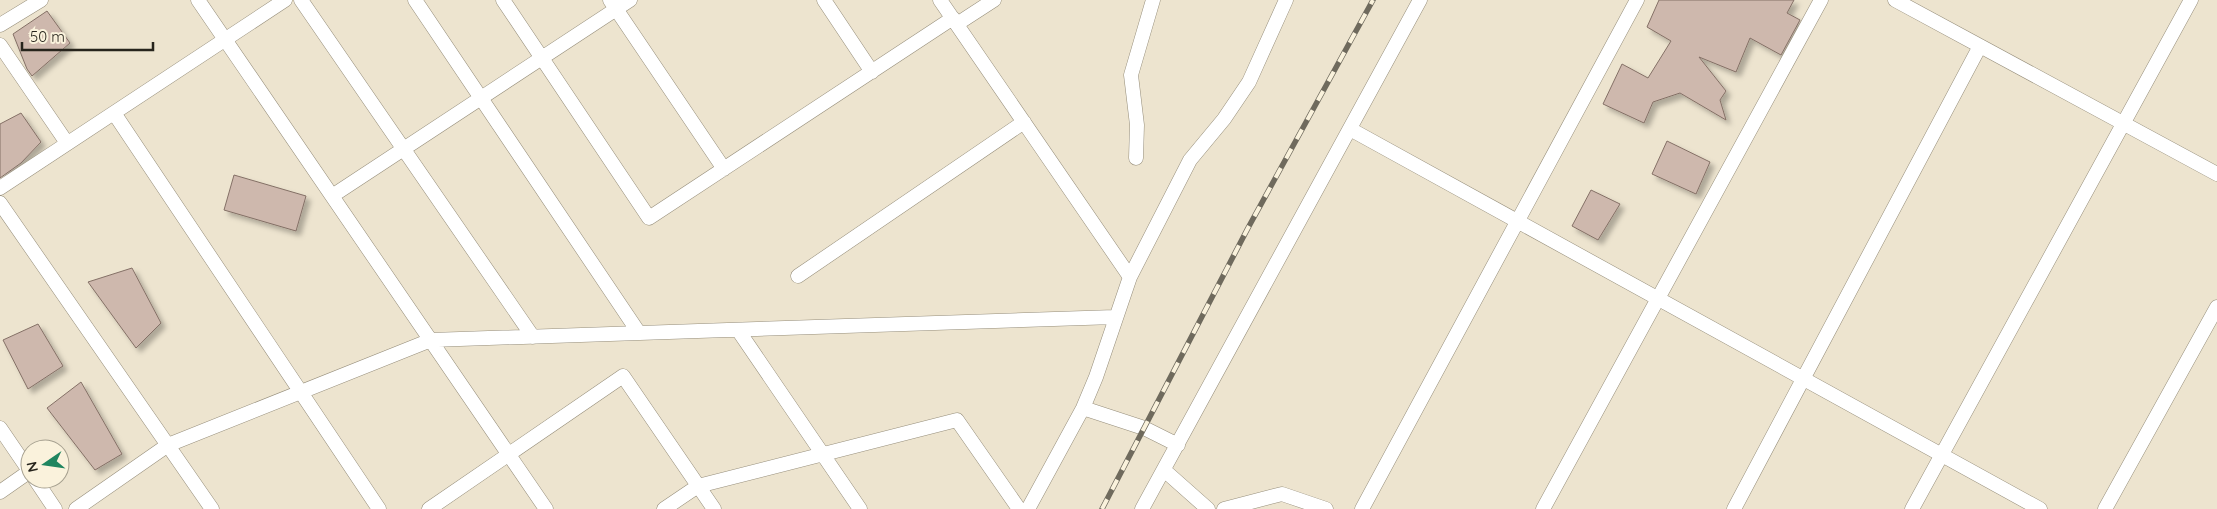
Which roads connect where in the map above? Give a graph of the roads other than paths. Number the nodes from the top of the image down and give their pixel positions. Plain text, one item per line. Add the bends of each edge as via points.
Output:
1 (41, 0) edge
2 (198, 0) edge
3 (286, 0) edge
4 (301, 0) edge
5 (415, 0) edge
6 (503, 0) edge
7 (630, 0) edge
8 (824, 0) edge
9 (940, 0) edge
10 (994, 0) edge
11 (1153, 0) edge
12 (1286, 0) edge
13 (1420, 0) edge
14 (1637, 0) edge
15 (1820, 0) edge
16 (1895, 0) edge
17 (2191, 0) edge
18 (613, 4) edge
19 (955, 22) junction
20 (0, 25) edge
21 (225, 40) junction
22 (0, 45) edge
23 (1980, 46) junction
24 (541, 58) junction
25 (872, 72) junction
26 (481, 98) junction
27 (114, 113) junction
28 (1024, 122) junction
29 (2123, 123) junction
30 (1350, 129) junction
31 (67, 144) junction
32 (404, 149) junction
33 (1136, 158) dead end
34 (724, 168) junction
35 (2217, 174) edge
36 (0, 188) edge
37 (332, 196) junction
38 (0, 203) edge
39 (1518, 221) junction
40 (798, 276) dead end
41 (1130, 276) junction
42 (1658, 298) junction
43 (2217, 307) edge
44 (1115, 317) junction
45 (738, 330) junction
46 (639, 333) junction
47 (534, 337) junction
48 (431, 340) junction
49 (1804, 379) junction
50 (302, 392) junction
51 (1082, 408) junction
52 (0, 428) edge
53 (168, 445) junction
54 (1178, 445) junction
55 (824, 454) junction
56 (508, 455) junction
57 (1942, 455) junction
58 (20, 457) edge
59 (1164, 470) junction
60 (20, 478) edge
61 (698, 486) junction
62 (42, 489) edge
63 (0, 492) edge
64 (55, 509) edge
65 (76, 509) edge
66 (212, 509) edge
67 (379, 509) edge
68 (429, 509) edge
69 (546, 509) edge
70 (664, 509) edge
71 (714, 509) edge
72 (860, 509) edge
73 (1019, 509) edge
74 (1028, 509) edge
75 (1142, 509) edge
76 (1208, 509) edge
77 (1224, 509) edge
78 (1326, 509) edge
79 (1362, 509) edge
80 (1543, 509) edge
81 (1734, 509) edge
82 (1912, 509) edge
83 (2040, 509) edge
84 (2106, 509) edge

1 - 20 street
2 - 21 street
3 - 21 street
4 - 32 street
5 - 26 street
6 - 24 street
7 - 18 street
8 - 25 street
9 - 19 street
10 - 19 street
11 - 33 street via 1131,75
12 - 41 street via 1249,82 1190,160
13 - 30 street
14 - 39 street
15 - 42 street
16 - 23 street
17 - 29 street
18 - 24 street
18 - 34 street
19 - 25 street
19 - 28 street
21 - 27 street
21 - 37 street
22 - 31 street
23 - 29 street
23 - 49 street
24 - 26 street
24 - 34 street via 649,218
25 - 34 street
26 - 32 street
26 - 46 street
27 - 31 street
27 - 50 street
28 - 40 street
28 - 41 street
29 - 35 street
29 - 57 street
30 - 39 street
30 - 54 street
31 - 36 street
32 - 37 street
32 - 47 street
37 - 48 street
38 - 53 street
39 - 42 street
39 - 79 street
41 - 44 street
42 - 49 street
42 - 80 street
43 - 84 street
44 - 45 street
44 - 51 street via 1104,358
45 - 46 street
45 - 55 street
46 - 47 street
47 - 48 street
48 - 50 street
48 - 56 street
49 - 57 street
49 - 81 street
50 - 53 street
50 - 67 street
51 - 54 street via 1144,428
51 - 74 street
52 - 58 street
53 - 65 street
53 - 66 street
54 - 59 street
55 - 61 street
55 - 72 street
55 - 73 street via 957,420
56 - 61 street via 623,376
56 - 68 street
56 - 69 street
57 - 82 street
57 - 83 street
59 - 75 street
59 - 76 street
60 - 63 street
61 - 70 street
61 - 71 street
62 - 64 street
77 - 78 street via 1282,494

